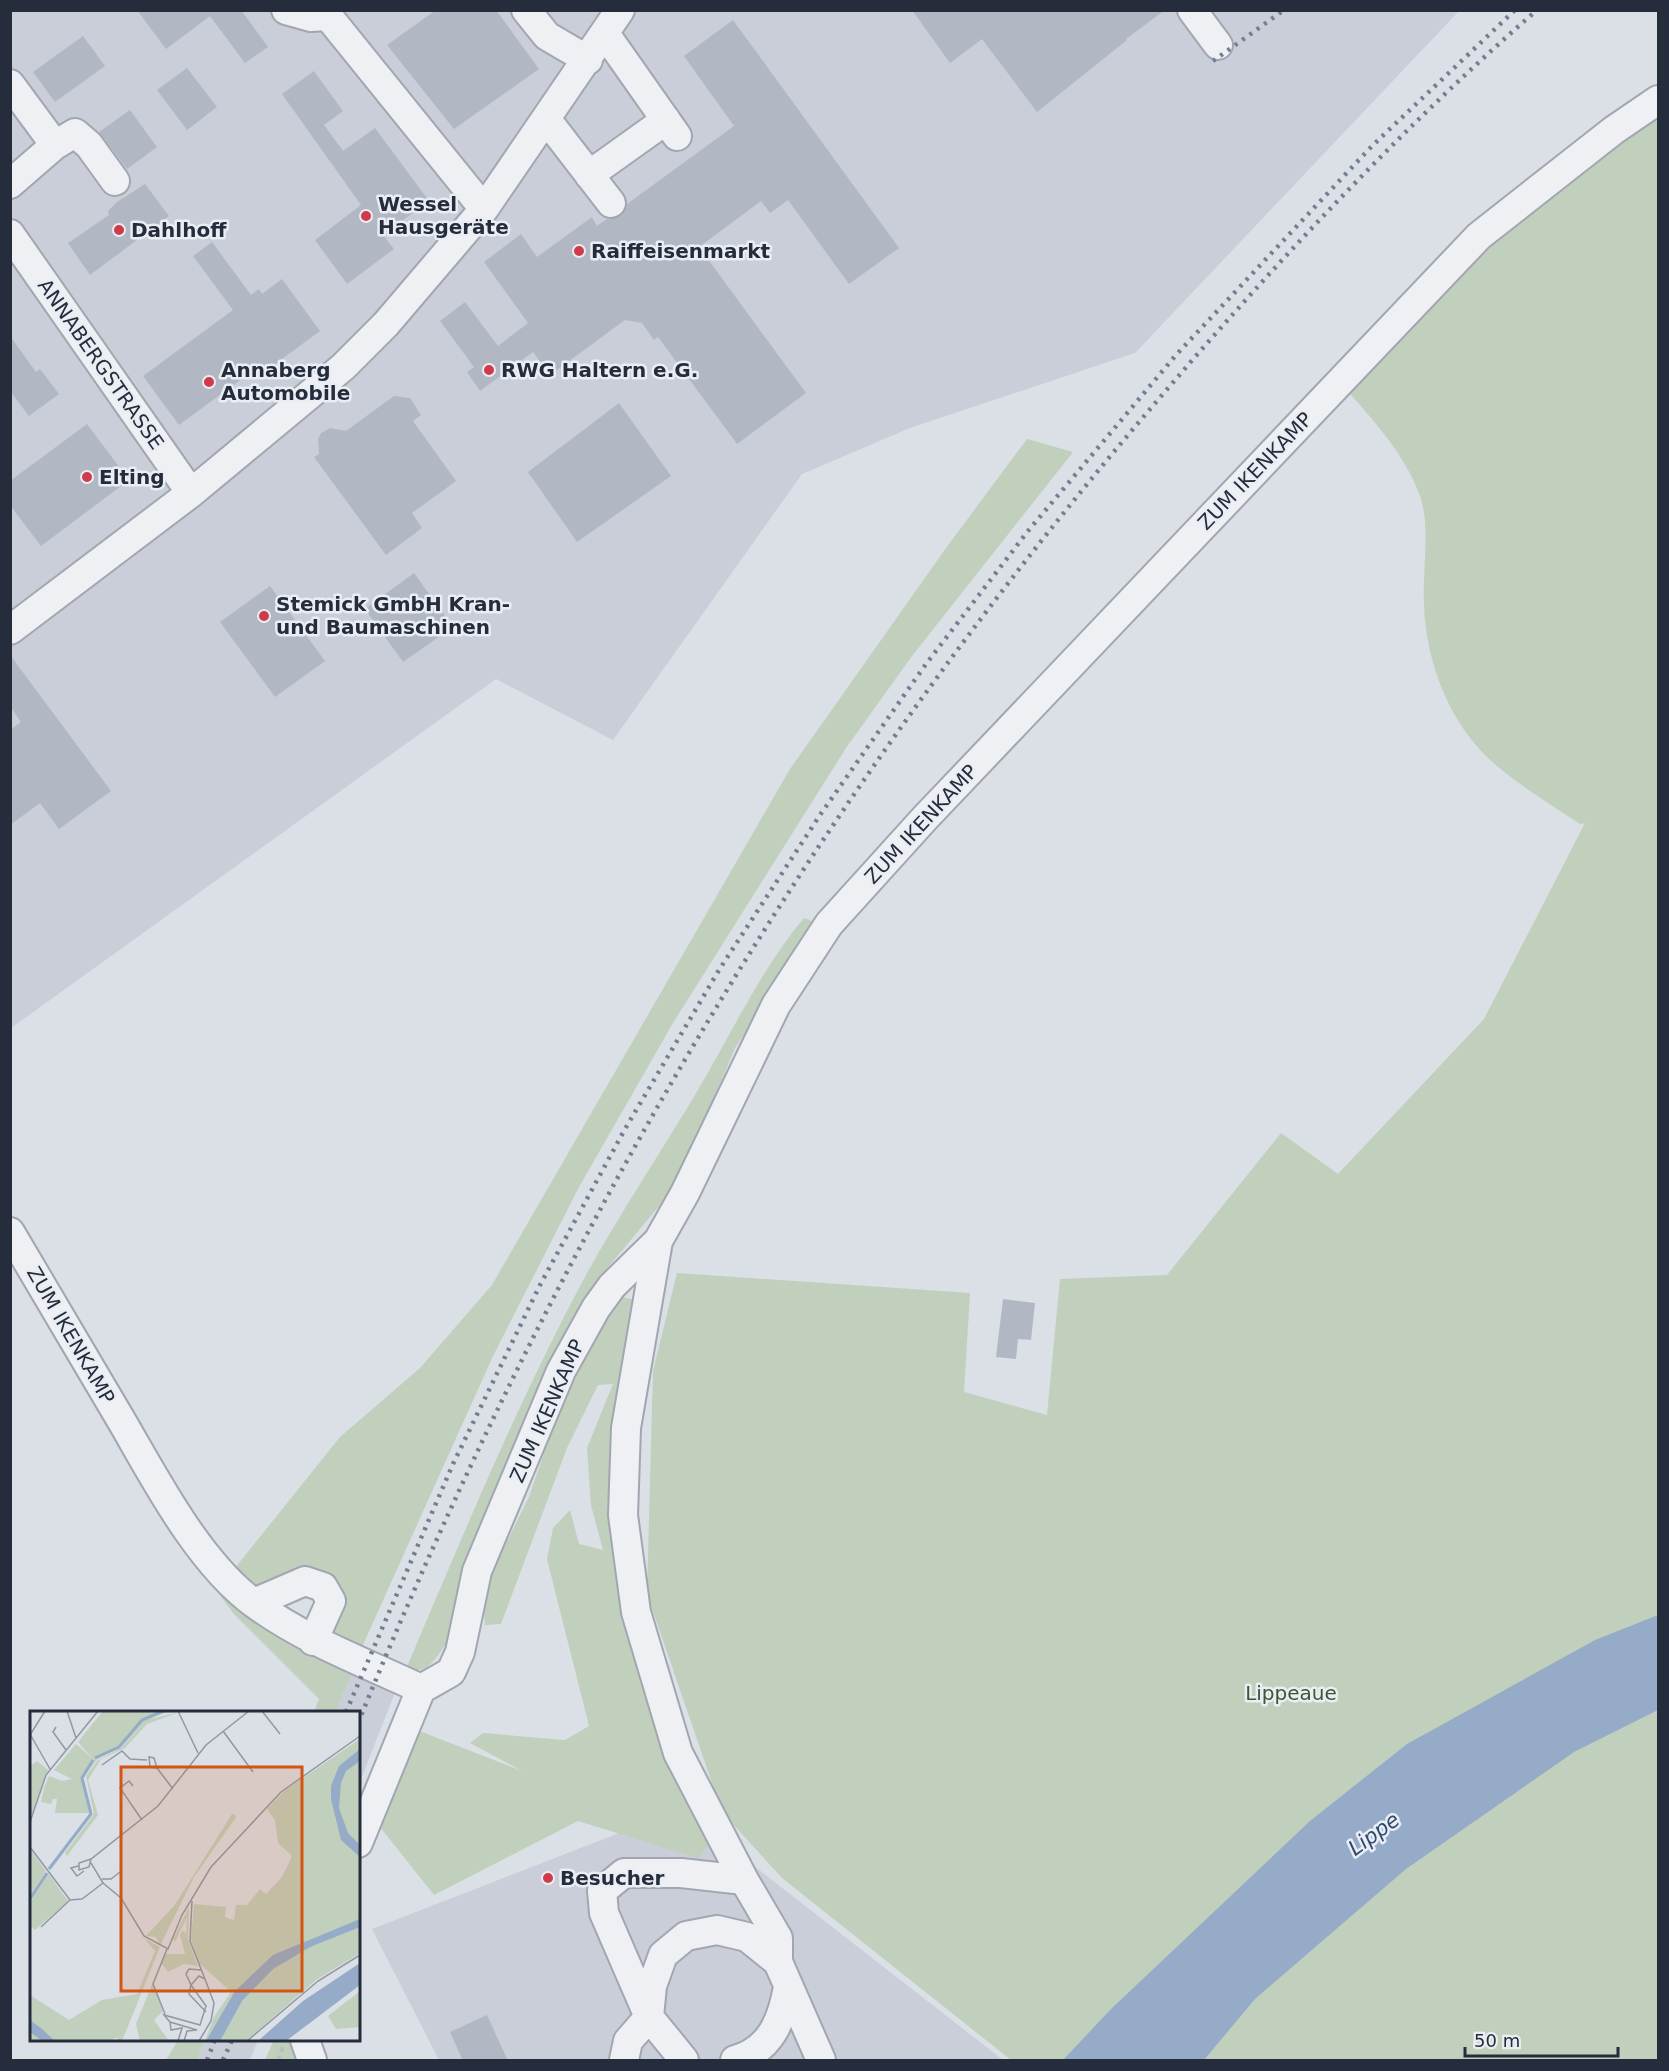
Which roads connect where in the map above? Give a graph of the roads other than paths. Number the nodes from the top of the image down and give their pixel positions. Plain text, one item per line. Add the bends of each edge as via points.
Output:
1 (286, 10) edge
2 (526, 10) edge
3 (620, 10) edge
4 (1192, 10) edge
5 (329, 13) edge
6 (606, 35) junction
7 (1218, 45) dead end
8 (588, 60) junction
9 (10, 84) edge
10 (1659, 100) edge
11 (547, 120) junction
12 (55, 145) junction
13 (589, 175) junction
14 (115, 181) dead end
15 (10, 184) edge
16 (611, 203) dead end
17 (484, 209) junction
18 (10, 234) edge
19 (191, 493) junction
20 (10, 630) edge
21 (10, 1232) edge
22 (658, 1241) junction
23 (254, 1603) junction
24 (313, 1641) junction
25 (412, 1684) junction
26 (360, 1837) edge
27 (744, 1880) junction
28 (783, 1974) junction
29 (649, 2016) junction
30 (305, 2041) edge
31 (684, 2056) edge
32 (312, 2061) edge
33 (624, 2061) edge
34 (735, 2061) edge
35 (821, 2061) edge

1 - 5 street via 311,17
2 - 8 street via 547,36
3 - 6 street
4 - 7 street
5 - 17 street
6 - 8 street
6 - 13 street via 672,128
8 - 11 street
9 - 12 street
10 - 22 street, ZUM IKENKAMP via 1614,130 1479,236 925,818 829,924 776,1005
11 - 13 street
11 - 17 street
12 - 14 street via 75,133 89,145
12 - 15 street
13 - 16 street
17 - 19 street via 386,324 343,367
18 - 19 street, ANNABERGSTRASSE
19 - 20 street
21 - 23 street, ZUM IKENKAMP via 151,1472 215,1569
22 - 25 street, ZUM IKENKAMP via 601,1300 561,1371 477,1571 460,1652 451,1672
22 - 27 street via 626,1428 623,1515 628,1564 636,1612 678,1753
23 - 24 street, ZUM IKENKAMP
23 - 24 street via 305,1581 323,1587 331,1601
24 - 25 street, ZUM IKENKAMP
25 - 26 street
27 - 28 street via 778,1938
27 - 29 street via 681,1873 624,1873 602,1891 604,1913
28 - 29 street via 747,1937 717,1930 686,1936 663,1955 652,1986
28 - 34 street via 783,2015 766,2043
28 - 35 street
29 - 31 street
29 - 33 street via 628,2041
30 - 32 street

